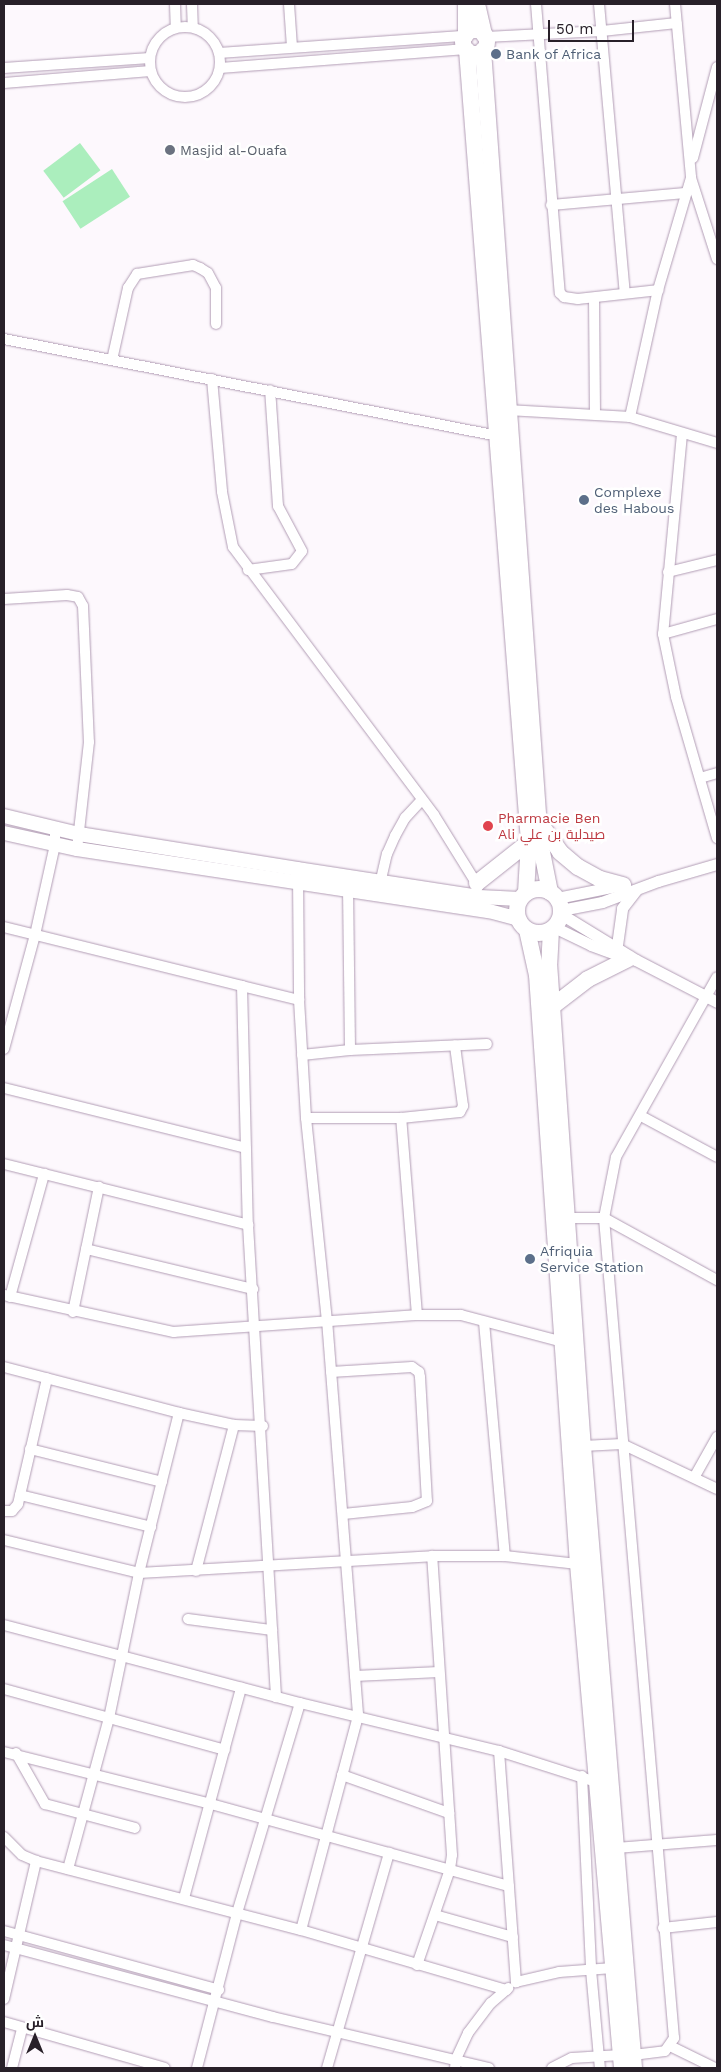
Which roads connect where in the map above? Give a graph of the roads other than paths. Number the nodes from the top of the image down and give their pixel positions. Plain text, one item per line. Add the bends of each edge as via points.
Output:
1 (175, 4) edge
2 (192, 4) edge
3 (289, 4) edge
4 (466, 4) edge
5 (477, 4) edge
6 (536, 4) edge
7 (599, 4) edge
8 (675, 4) edge
9 (677, 23) junction
10 (176, 27) junction
11 (193, 27) junction
12 (602, 31) junction
13 (536, 33) junction
14 (474, 42) junction
15 (292, 47) junction
16 (220, 53) junction
17 (150, 58) junction
18 (717, 67) edge
19 (4, 68) edge
20 (220, 68) junction
21 (151, 71) junction
22 (4, 83) edge
23 (691, 164) junction
24 (691, 178) junction
25 (685, 193) junction
26 (616, 199) junction
27 (551, 205) junction
28 (717, 259) edge
29 (658, 290) junction
30 (625, 294) junction
31 (594, 298) junction
32 (216, 324) dead end
33 (4, 339) edge
34 (112, 360) junction
35 (212, 378) junction
36 (270, 390) junction
37 (508, 410) junction
38 (595, 412) junction
39 (630, 416) junction
40 (682, 434) junction
41 (498, 436) junction
42 (717, 443) edge
43 (717, 560) edge
44 (248, 570) junction
45 (668, 572) junction
46 (4, 600) edge
47 (717, 619) edge
48 (663, 634) junction
49 (717, 773) edge
50 (700, 778) junction
51 (421, 801) junction
52 (4, 816) edge
53 (539, 822) junction
54 (56, 828) junction
55 (4, 833) edge
56 (79, 834) junction
57 (717, 838) edge
58 (529, 842) junction
59 (55, 845) junction
60 (77, 849) junction
61 (717, 864) edge
62 (298, 876) junction
63 (380, 880) junction
64 (630, 886) junction
65 (478, 890) junction
66 (348, 891) junction
67 (378, 896) junction
68 (523, 896) junction
69 (556, 912) junction
70 (522, 925) junction
71 (4, 927) edge
72 (35, 935) junction
73 (617, 945) junction
74 (632, 959) junction
75 (717, 977) edge
76 (242, 986) junction
77 (712, 999) edge
78 (299, 1000) junction
79 (553, 1006) junction
80 (487, 1044) dead end
81 (455, 1046) junction
82 (4, 1050) edge
83 (350, 1050) junction
84 (302, 1054) junction
85 (4, 1088) edge
86 (641, 1116) junction
87 (306, 1118) junction
88 (401, 1118) junction
89 (246, 1148) junction
90 (717, 1157) edge
91 (4, 1164) edge
92 (44, 1174) junction
93 (99, 1187) junction
94 (567, 1218) junction
95 (604, 1218) junction
96 (248, 1225) junction
97 (86, 1249) junction
98 (717, 1280) edge
99 (253, 1289) junction
100 (7, 1296) edge
101 (73, 1312) junction
102 (417, 1315) junction
103 (327, 1320) junction
104 (484, 1322) junction
105 (256, 1325) junction
106 (563, 1342) junction
107 (4, 1367) edge
108 (331, 1372) junction
109 (47, 1378) junction
110 (179, 1413) junction
111 (234, 1425) junction
112 (263, 1426) junction
113 (717, 1437) edge
114 (622, 1444) junction
115 (583, 1446) junction
116 (30, 1450) junction
117 (695, 1476) junction
118 (162, 1482) junction
119 (717, 1489) edge
120 (20, 1494) junction
121 (4, 1511) edge
122 (343, 1514) junction
123 (151, 1527) junction
124 (4, 1540) edge
125 (432, 1556) junction
126 (505, 1556) junction
127 (346, 1561) junction
128 (578, 1564) junction
129 (268, 1565) junction
130 (196, 1571) junction
131 (139, 1573) junction
132 (188, 1619) dead end
133 (4, 1625) edge
134 (272, 1630) junction
135 (122, 1655) junction
136 (439, 1672) junction
137 (355, 1676) junction
138 (241, 1688) junction
139 (4, 1689) edge
140 (276, 1697) junction
141 (300, 1703) junction
142 (358, 1716) junction
143 (109, 1718) junction
144 (444, 1739) junction
145 (225, 1750) junction
146 (4, 1752) edge
147 (499, 1752) junction
148 (16, 1753) junction
149 (94, 1775) junction
150 (342, 1775) junction
151 (589, 1779) junction
152 (211, 1804) junction
153 (449, 1813) junction
154 (83, 1815) junction
155 (264, 1819) junction
156 (135, 1828) dead end
157 (326, 1836) junction
158 (4, 1837) edge
159 (717, 1840) edge
160 (656, 1844) junction
161 (616, 1848) junction
162 (389, 1853) junction
163 (36, 1861) junction
164 (68, 1869) junction
165 (450, 1869) junction
166 (509, 1886) junction
167 (184, 1898) junction
168 (237, 1913) junction
169 (435, 1915) junction
170 (717, 1922) edge
171 (663, 1928) junction
172 (301, 1930) junction
173 (4, 1931) edge
174 (17, 1935) junction
175 (513, 1937) junction
176 (9, 1947) edge
177 (363, 1948) junction
178 (417, 1965) junction
179 (613, 1968) junction
180 (591, 1970) junction
181 (516, 1982) junction
182 (219, 1990) junction
183 (506, 1990) junction
184 (4, 2000) edge
185 (216, 2002) junction
186 (4, 2022) edge
187 (22, 2029) junction
188 (336, 2032) junction
189 (670, 2046) junction
190 (599, 2056) junction
191 (627, 2062) edge
192 (134, 2064) edge
193 (455, 2064) edge
194 (12, 2068) edge
195 (165, 2068) edge
196 (197, 2068) edge
197 (327, 2068) edge
198 (489, 2068) edge
199 (552, 2068) edge
200 (600, 2068) edge
201 (715, 2068) edge

1 - 10 street
2 - 11 street
3 - 15 street
4 - 14 highway
5 - 14 highway
6 - 13 street
7 - 12 street
8 - 9 street
9 - 12 street
9 - 23 street
10 - 11 street
10 - 17 street via 158,40
11 - 16 street via 208,34
12 - 13 street
12 - 26 street
13 - 14 street
13 - 27 street
14 - 15 street
14 - 20 street
14 - 37 highway
14 - 41 highway
15 - 16 street
16 - 20 street
17 - 19 street
17 - 21 street
18 - 23 street
20 - 21 street via 208,88 187,97 164,90
21 - 22 street
23 - 24 street
24 - 25 street
24 - 28 street
25 - 26 street
25 - 29 street
26 - 27 street
26 - 30 street
27 - 31 street via 560,293 571,299
29 - 30 street
29 - 39 street
30 - 31 street
31 - 38 street
32 - 34 street via 216,288 208,273 200,268 184,266 137,274 128,288
33 - 34 street
34 - 35 street
35 - 36 street
35 - 44 street via 228,534
36 - 41 street
36 - 44 street via 278,506 302,550 292,564
37 - 38 street
37 - 53 highway
38 - 39 street
39 - 40 street
40 - 42 street
40 - 45 street
41 - 58 highway
43 - 45 street
44 - 51 street
45 - 48 street
46 - 56 street via 67,595 82,601 88,742
47 - 48 street
48 - 50 street via 676,697
49 - 50 street
50 - 57 street
51 - 63 street via 405,818 395,836
51 - 65 street via 434,815
52 - 54 main road
53 - 64 highway via 560,852 578,867 600,878
53 - 69 highway via 541,855
54 - 56 main road
54 - 59 street
55 - 59 main road
56 - 60 street
56 - 62 main road
58 - 65 highway
58 - 68 highway
59 - 60 main road
59 - 72 street
60 - 62 main road
61 - 64 street
62 - 63 main road
62 - 66 main road
62 - 78 street
63 - 65 main road
63 - 67 street
64 - 69 street via 602,902
64 - 73 street via 622,908
65 - 68 main road
66 - 67 main road
66 - 83 street
67 - 70 main road via 479,909
68 - 69 highway via 533,890
68 - 70 highway via 516,908
69 - 70 highway via 539,934
69 - 73 street
69 - 74 street via 591,946
69 - 79 highway via 549,964
70 - 106 highway via 537,975
71 - 72 street
72 - 76 street
72 - 82 street
73 - 74 street
74 - 77 street
74 - 79 highway via 588,979
75 - 77 street
76 - 78 street
76 - 89 street
77 - 86 street
78 - 84 street
79 - 94 highway
80 - 81 street
81 - 83 street
81 - 88 street via 463,1106 460,1112
83 - 84 street
84 - 87 street
85 - 89 street
86 - 90 street
86 - 95 street via 616,1157
87 - 88 street
87 - 103 street
88 - 102 street
89 - 96 street
91 - 92 street
92 - 93 street
92 - 100 street
93 - 96 street
93 - 97 street
94 - 95 street
94 - 115 highway
95 - 98 street
95 - 114 street
96 - 99 street
97 - 99 street
97 - 101 street
99 - 105 street
100 - 101 street
101 - 105 street via 174,1332
102 - 103 street
102 - 104 street via 445,1313
103 - 105 street
103 - 108 street
104 - 106 street
104 - 126 street
105 - 112 street
106 - 128 highway
107 - 109 street
108 - 122 street
108 - 122 street via 412,1368 419,1372 421,1395 427,1501 412,1507
109 - 110 street
109 - 116 street
110 - 111 street
110 - 118 street
111 - 112 street
111 - 130 street
112 - 129 street
113 - 117 street
114 - 115 street
114 - 117 street
114 - 160 street
115 - 161 highway
116 - 118 street
116 - 120 street
117 - 119 street
118 - 123 street
120 - 121 street via 15,1508
120 - 123 street
122 - 127 street
123 - 131 street
124 - 131 street
125 - 126 street
125 - 127 street
125 - 136 street
126 - 128 street
127 - 129 street
127 - 137 street
128 - 151 highway
129 - 130 street
129 - 134 street
130 - 131 street
131 - 135 street
132 - 134 street
133 - 135 street
134 - 140 street
135 - 138 street
135 - 143 street
136 - 137 street
136 - 144 street
137 - 142 street
138 - 140 street
138 - 145 street
139 - 143 street
140 - 141 street
141 - 142 street
141 - 155 street
142 - 144 street
142 - 150 street
143 - 145 street
143 - 149 street
144 - 147 street
144 - 153 street
145 - 152 street
146 - 148 street
147 - 151 street
147 - 166 street
148 - 149 street
148 - 154 street via 45,1804
149 - 152 street
149 - 154 street
150 - 153 street
150 - 157 street
151 - 179 highway
151 - 180 street
152 - 155 street
152 - 167 street
153 - 165 street
154 - 156 street
154 - 164 street
155 - 157 street
155 - 168 street
157 - 162 street
157 - 172 street
158 - 163 street via 22,1855
159 - 160 street
160 - 161 street
160 - 171 street
161 - 191 highway
162 - 165 street
162 - 177 street
163 - 164 street
163 - 174 street
164 - 167 street
165 - 166 street
165 - 169 street
166 - 175 street
167 - 168 street
168 - 172 street
168 - 182 street
169 - 175 street
169 - 178 street
170 - 171 street
171 - 189 street via 674,2038
172 - 177 street
173 - 174 street
174 - 176 street
174 - 182 street
175 - 181 street
176 - 184 street
176 - 185 street
177 - 178 street
177 - 188 street
178 - 183 street
179 - 180 street
179 - 191 highway
180 - 181 street via 559,1972
180 - 190 street
181 - 183 street
182 - 185 street
183 - 193 street via 480,2017
185 - 188 street
185 - 196 street
186 - 187 street
187 - 192 street
187 - 194 street
188 - 193 street
188 - 197 street
189 - 191 street
189 - 201 street
190 - 191 street
190 - 199 street via 572,2058
190 - 200 street
192 - 195 street
193 - 198 street

